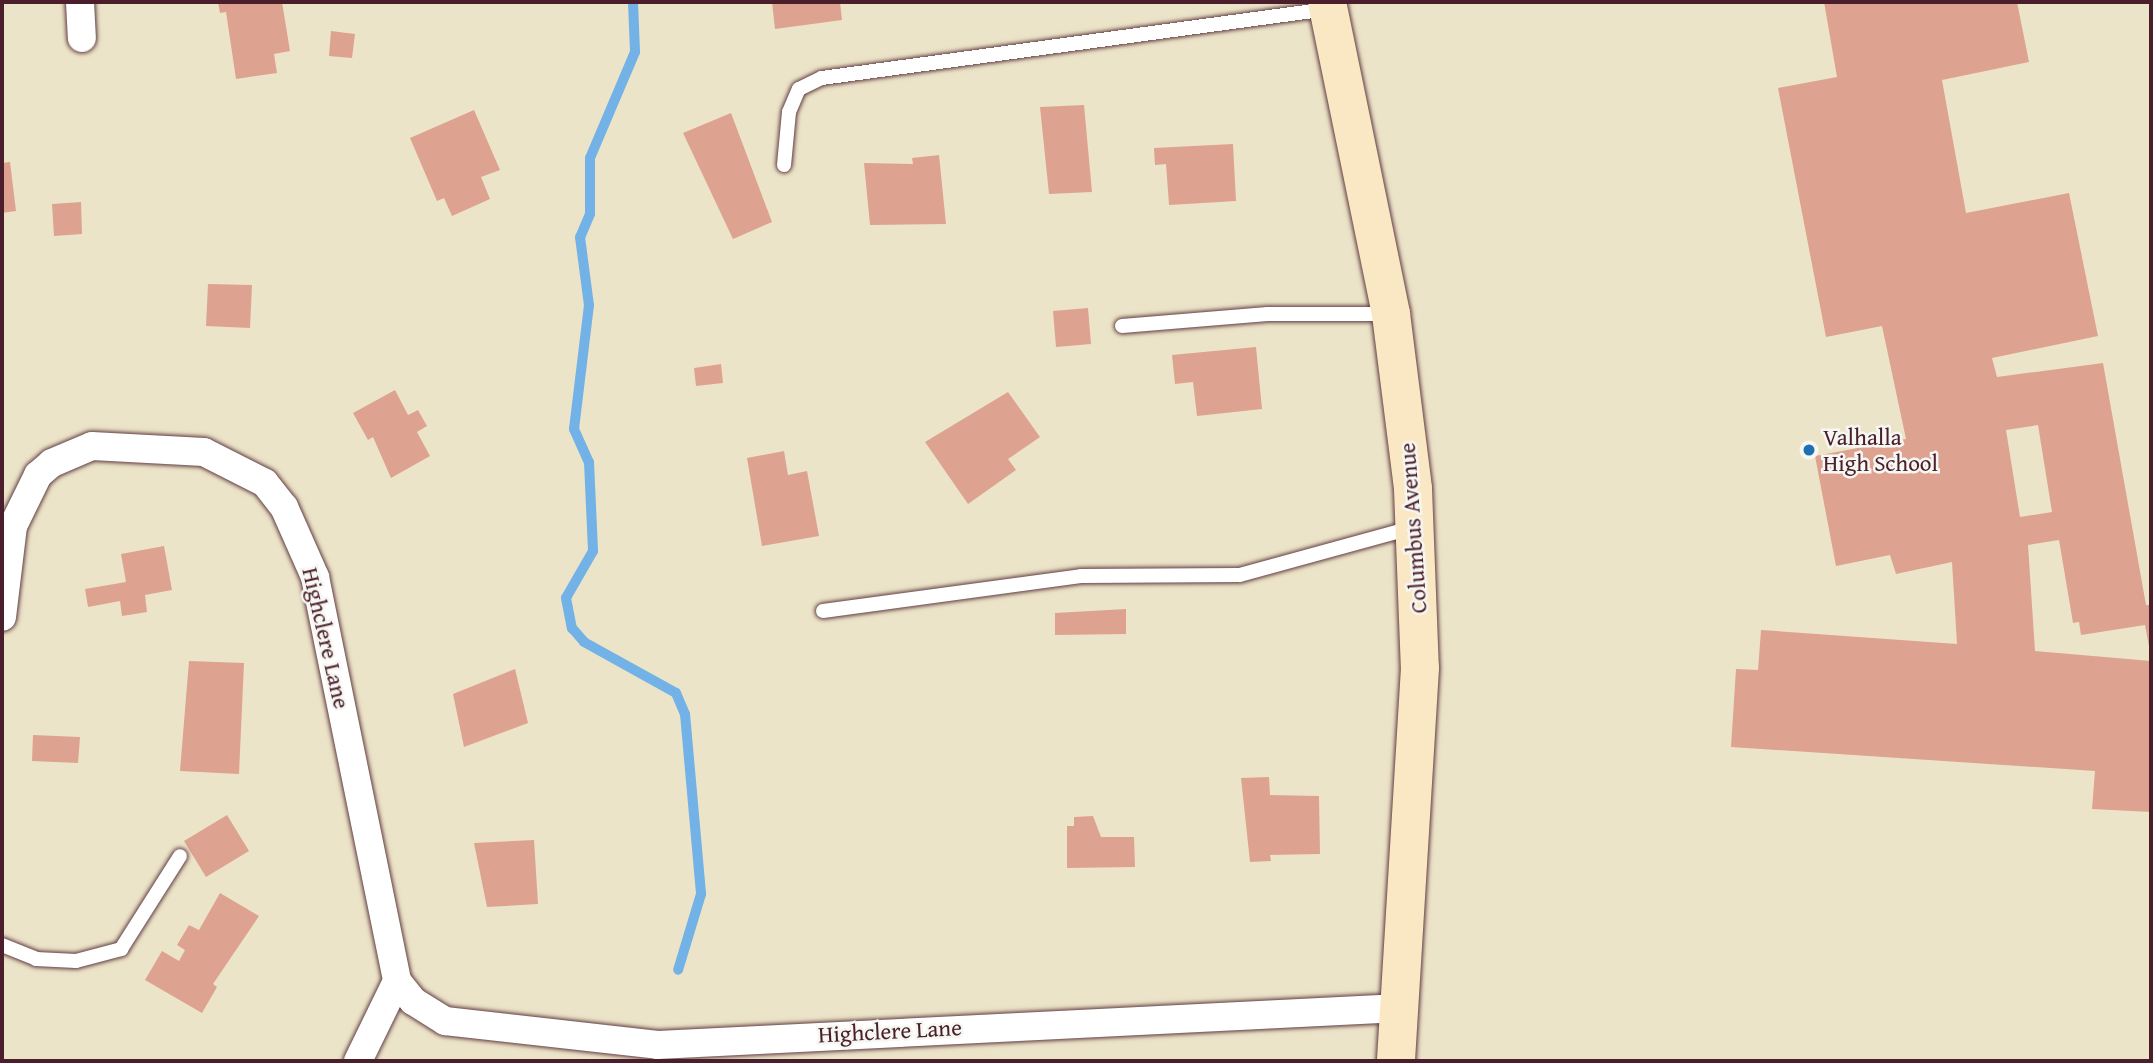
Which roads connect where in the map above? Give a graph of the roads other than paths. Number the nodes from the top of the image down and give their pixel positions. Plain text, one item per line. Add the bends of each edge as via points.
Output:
1 (79, 2) edge
2 (1328, 5) edge
3 (82, 38) dead end
4 (784, 165) dead end
5 (1391, 314) junction
6 (1122, 326) dead end
7 (1415, 527) junction
8 (823, 611) dead end
9 (2, 617) edge
10 (180, 856) dead end
11 (2, 945) edge
12 (397, 981) junction
13 (1400, 1008) junction
14 (358, 1061) edge
15 (1396, 1061) edge

1 - 3 street
2 - 4 lane via 822,78 799,89 789,112
2 - 5 street, Columbus Avenue
5 - 6 lane via 1268,314
5 - 7 street, Columbus Avenue
7 - 8 lane via 1240,575 1081,576
7 - 13 street, Columbus Avenue via 1420,668
9 - 12 street, Highclere Lane via 13,527 38,475 52,463 92,446 205,452 265,483 284,507 315,577
10 - 11 lane via 121,949 76,961 36,959
12 - 13 street, Highclere Lane via 413,1001 445,1021 658,1045
12 - 14 street
13 - 15 street, Columbus Avenue

